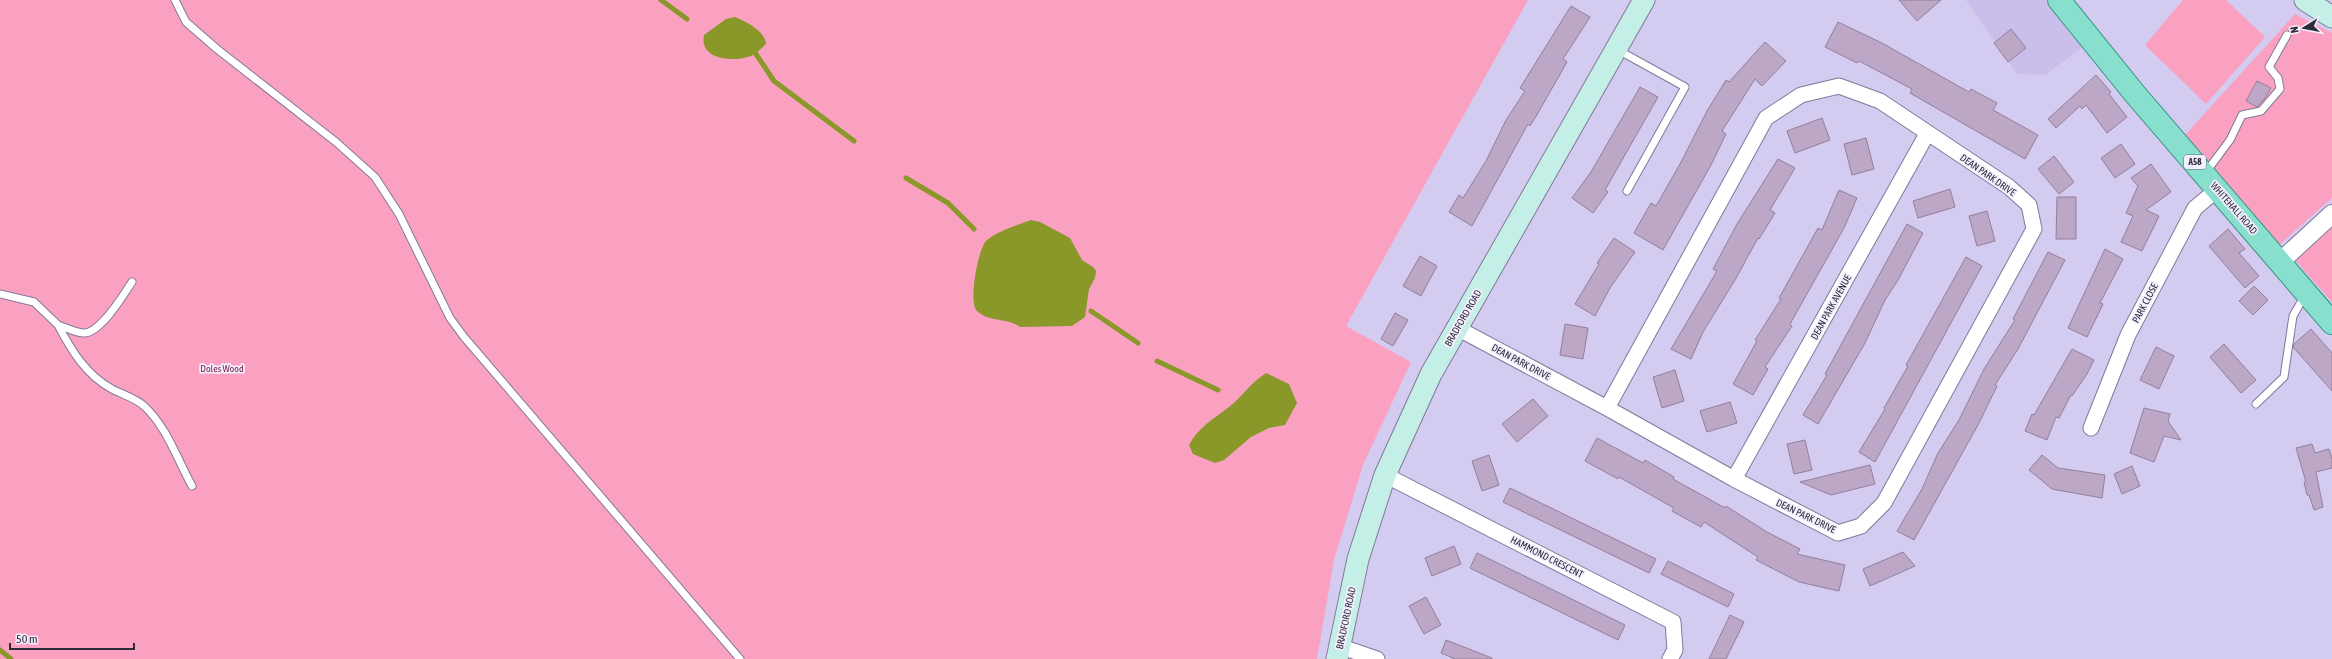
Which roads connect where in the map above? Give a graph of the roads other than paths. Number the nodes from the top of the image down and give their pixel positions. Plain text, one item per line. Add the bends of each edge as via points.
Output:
1 (175, 0) edge
2 (1644, 0) edge
3 (2059, 0) edge
4 (2305, 0) edge
5 (2332, 17) edge
6 (2287, 35) dead end
7 (1616, 48) junction
8 (1927, 134) junction
9 (2211, 181) junction
10 (1627, 191) dead end
11 (2332, 214) edge
12 (2280, 262) junction
13 (132, 282) dead end
14 (2306, 293) junction
15 (0, 294) edge
16 (2332, 323) edge
17 (58, 325) junction
18 (1457, 328) junction
19 (2256, 404) dead end
20 (1607, 408) junction
21 (2091, 428) dead end
22 (1385, 475) junction
23 (1734, 479) junction
24 (192, 486) dead end
25 (1338, 652) edge
26 (740, 659) edge
27 (1377, 659) edge
28 (1670, 659) edge

1 - 26 lane via 186,22 336,142 375,177 405,225 450,318 464,338
2 - 7 main road, BRADFORD ROAD
3 - 9 main road, WHITEHALL ROAD / A58
4 - 5 main road
6 - 9 lane via 2269,67 2278,78 2280,89 2261,111 2242,115
7 - 10 lane via 1685,87
7 - 18 main road, BRADFORD ROAD
8 - 20 street, DEAN PARK DRIVE via 1880,100 1839,86 1801,95 1766,118
8 - 23 street, DEAN PARK AVENUE
8 - 23 street, DEAN PARK DRIVE via 2009,187 2029,205 2034,229 1884,503 1861,526 1838,533
9 - 12 main road, WHITEHALL ROAD / A58
9 - 21 street, PARK CLOSE via 2128,335
11 - 12 street
12 - 14 main road, WHITEHALL ROAD / A58
13 - 17 lane via 112,312 91,332 84,333
14 - 16 main road, WHITEHALL ROAD / A58
14 - 19 lane via 2293,316 2284,377
15 - 17 lane via 34,302
17 - 24 lane via 67,343 86,369 110,388 143,405 165,431 178,463
18 - 20 street, DEAN PARK DRIVE
18 - 22 main road, BRADFORD ROAD via 1431,374
20 - 23 street, DEAN PARK DRIVE
22 - 25 main road, BRADFORD ROAD via 1358,559
22 - 28 street, HAMMOND CRESCENT via 1673,622 1675,650
25 - 27 street

